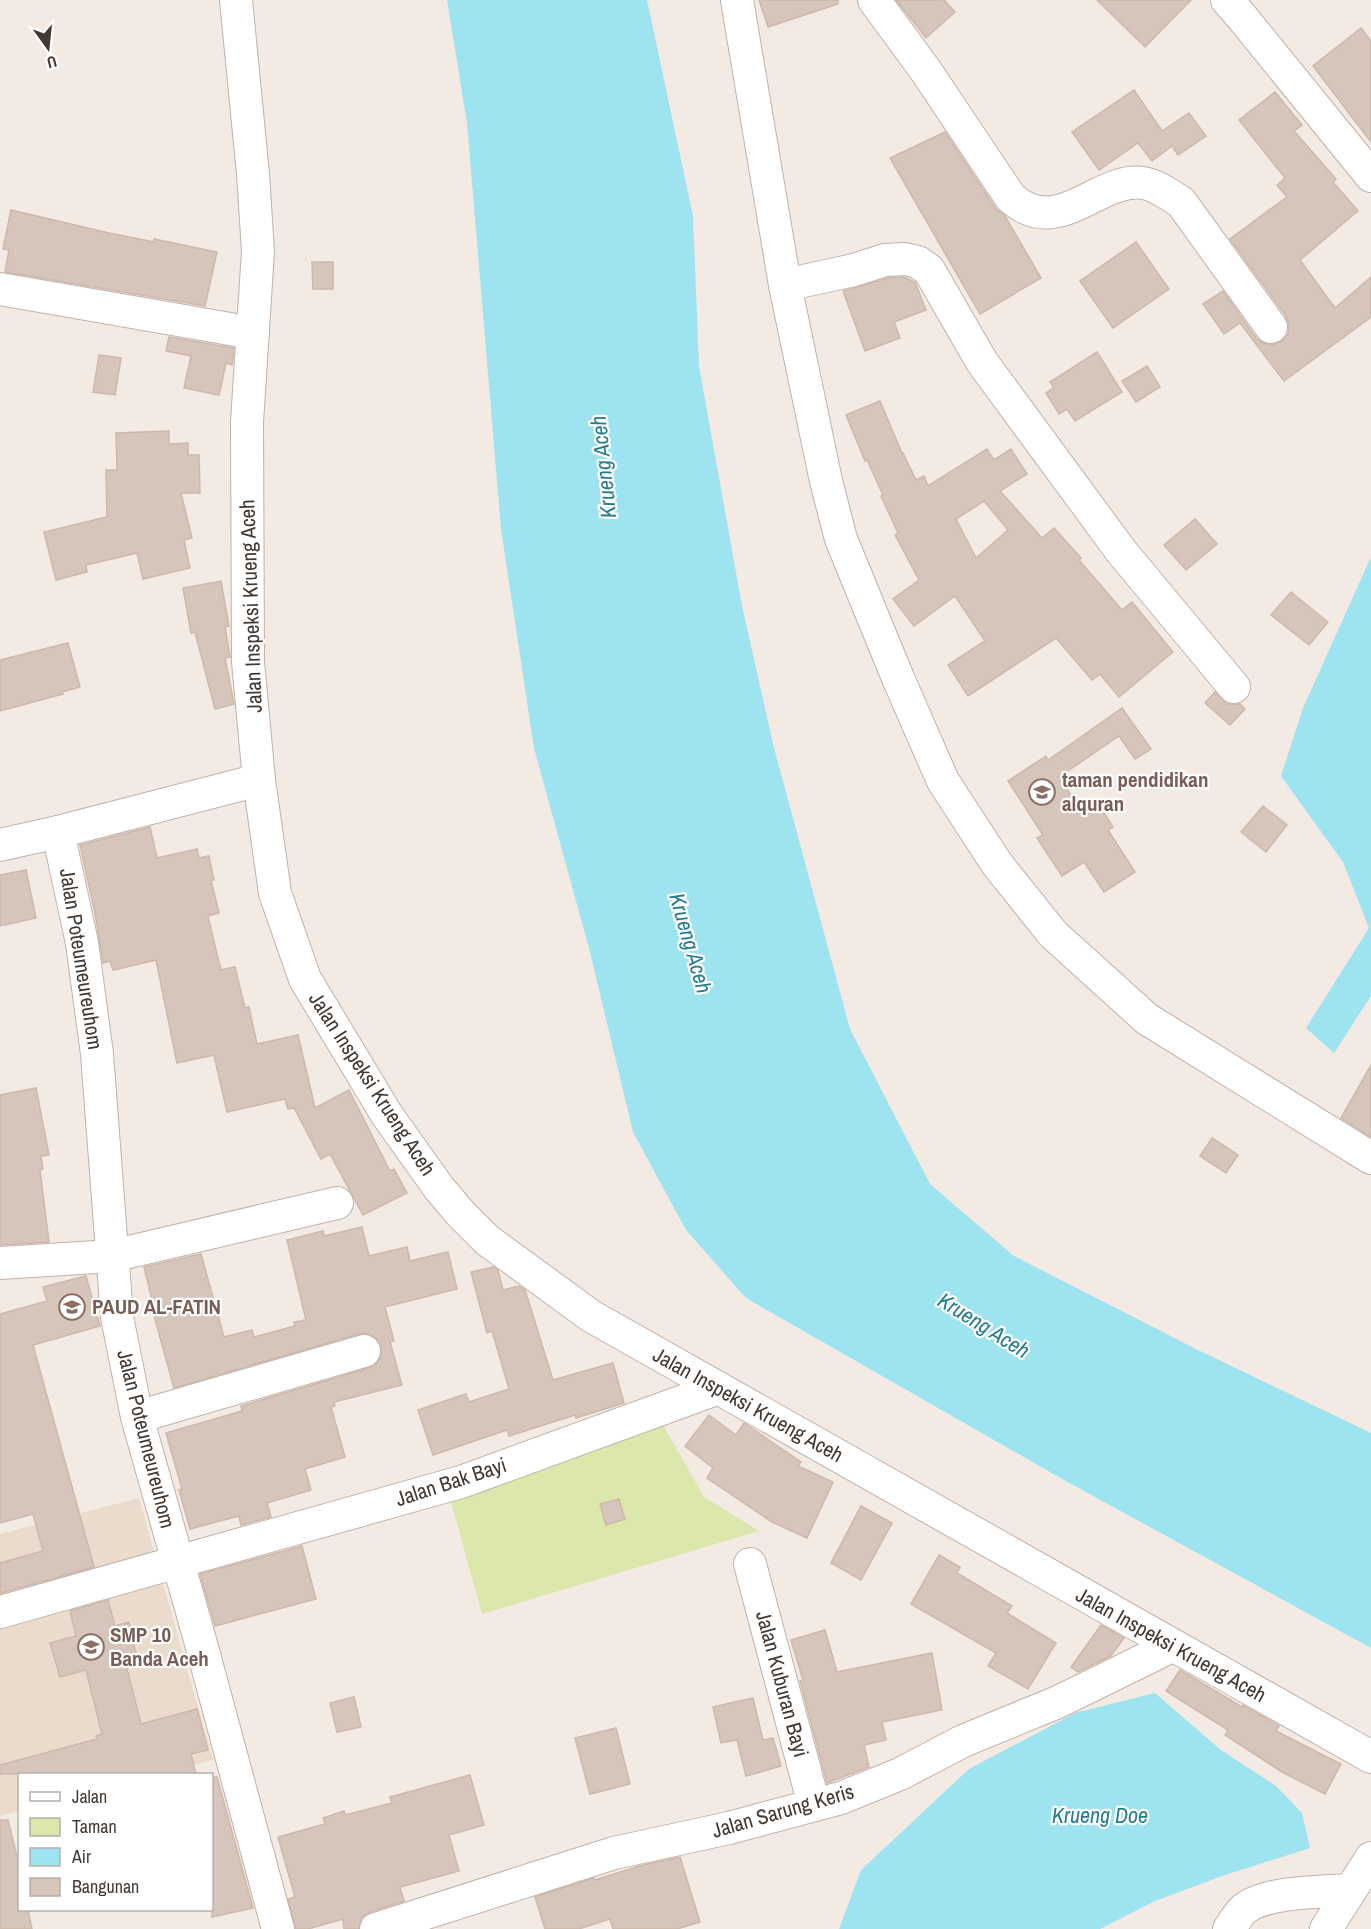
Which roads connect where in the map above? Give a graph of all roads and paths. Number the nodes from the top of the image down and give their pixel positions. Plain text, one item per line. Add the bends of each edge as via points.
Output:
1 (236, 0) edge
2 (737, 0) edge
3 (874, 0) edge
4 (1227, 0) edge
5 (1371, 176) edge
6 (785, 285) junction
7 (0, 289) edge
8 (1271, 327) dead end
9 (253, 333) junction
10 (1234, 687) dead end
11 (259, 780) junction
12 (58, 832) junction
13 (0, 844) edge
14 (1371, 1158) edge
15 (337, 1203) dead end
16 (112, 1256) junction
17 (0, 1263) edge
18 (364, 1351) dead end
19 (720, 1388) junction
20 (137, 1417) junction
21 (178, 1561) junction
22 (750, 1564) dead end
23 (0, 1612) edge
24 (1172, 1646) junction
25 (1371, 1757) edge
26 (814, 1805) junction
27 (1371, 1858) edge
28 (1350, 1890) junction
29 (278, 1929) edge
30 (376, 1929) edge
31 (1229, 1929) edge
32 (1326, 1929) edge

1 - 9 street, Jalan Inspeksi Krueng Aceh via 258,251
2 - 6 street
3 - 8 street via 1020,206 1032,211 1059,211 1127,184 1144,183 1160,189 1181,202
4 - 5 street
6 - 10 street via 885,261 905,259 929,270 982,362 1121,551
6 - 14 street via 841,539 943,781 997,864 1053,934 1147,1019
7 - 9 street
9 - 11 street, Jalan Inspeksi Krueng Aceh via 247,422 248,662
11 - 12 street
11 - 19 street, Jalan Inspeksi Krueng Aceh via 275,893 305,979 387,1114 439,1188 488,1240 591,1316
12 - 13 street
12 - 16 street, Jalan Poteumeureuhom via 82,943 97,1054
15 - 16 street
16 - 17 street
16 - 20 street, Jalan Poteumeureuhom via 117,1317
18 - 20 street
19 - 21 street, Jalan Bak Bayi via 461,1482
19 - 24 street, Jalan Inspeksi Krueng Aceh
20 - 21 street, Jalan Poteumeureuhom
21 - 23 street, Jalan Bak Bayi
21 - 29 street, Jalan Poteumeureuhom
22 - 26 street, Jalan Kuburan Bayi
24 - 25 street, Jalan Inspeksi Krueng Aceh
24 - 26 street, Jalan Sarung Keris via 1058,1702 963,1741 900,1774
26 - 30 street, Jalan Sarung Keris via 614,1853
27 - 28 street
28 - 31 street via 1262,1900 1246,1907
28 - 32 street

